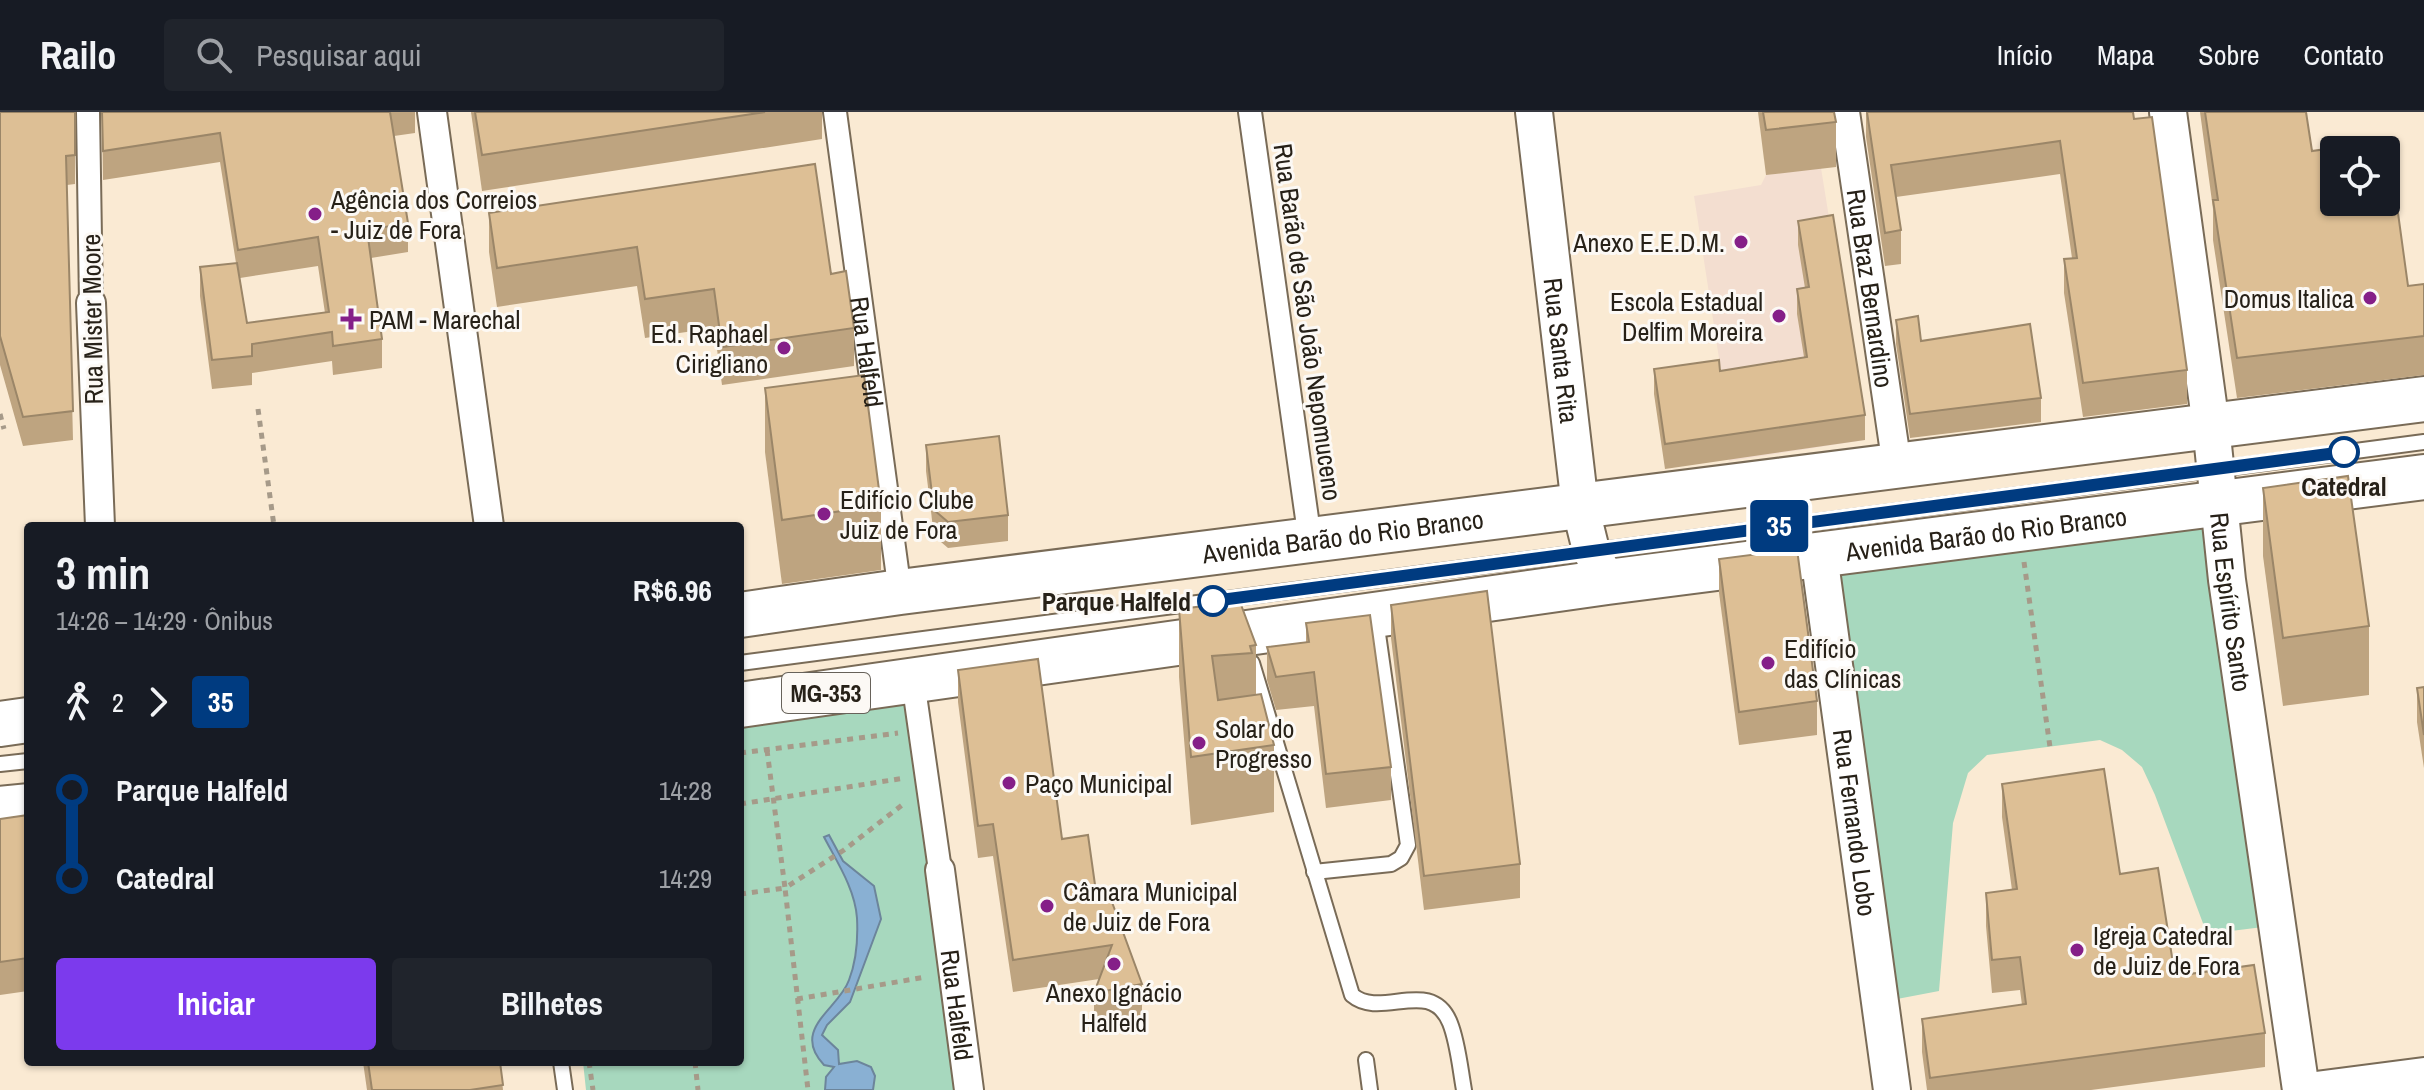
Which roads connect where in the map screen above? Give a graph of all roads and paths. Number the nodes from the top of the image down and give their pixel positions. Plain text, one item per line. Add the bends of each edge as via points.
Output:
1 (88, 112) edge
2 (432, 112) edge
3 (835, 112) edge
4 (1250, 112) edge
5 (1534, 112) edge
6 (1845, 112) edge
7 (2168, 112) edge
8 (91, 303) joint
9 (2424, 399) edge
10 (258, 409) dead end
11 (0, 414) edge
12 (2211, 426) junction
13 (4, 429) dead end
14 (2424, 442) edge
15 (1897, 466) junction
16 (2424, 477) edge
17 (2216, 486) junction
18 (1580, 506) junction
19 (100, 522) edge
20 (273, 522) edge
21 (488, 522) edge
22 (2019, 529) junction
23 (1310, 540) junction
24 (1819, 555) junction
25 (1599, 566) junction
26 (900, 592) junction
27 (744, 614) edge
28 (1376, 615) junction
29 (1247, 633) junction
30 (913, 681) junction
31 (744, 691) edge
32 (744, 691) edge
33 (24, 721) edge
34 (0, 724) edge
35 (920, 730) junction
36 (893, 734) junction
37 (2050, 747) dead end
38 (896, 749) dead end
39 (767, 750) junction
40 (744, 753) edge
41 (24, 761) edge
42 (0, 764) edge
43 (898, 764) dead end
44 (926, 776) junction
45 (900, 778) junction
46 (774, 799) junction
47 (744, 803) edge
48 (905, 804) junction
49 (24, 806) edge
50 (0, 809) edge
51 (907, 820) dead end
52 (940, 870) joint
53 (1314, 872) junction
54 (785, 888) junction
55 (744, 893) edge
56 (932, 976) dead end
57 (797, 999) junction
58 (1366, 1060) dead end
59 (562, 1066) edge
60 (590, 1066) edge
61 (695, 1066) edge
62 (2424, 1076) edge
63 (594, 1088) edge
64 (565, 1090) edge
65 (698, 1090) edge
66 (808, 1090) edge
67 (969, 1090) edge
68 (1370, 1090) edge
69 (1464, 1090) edge
70 (1892, 1090) edge
71 (2301, 1090) edge
72 (2316, 1090) edge

1 - 8 street, Rua Mister Moore
2 - 21 street
3 - 26 street, Rua Halfeld
4 - 23 street, Rua Barão de São João Nepomuceno
5 - 18 street, Rua Santa Rita
6 - 15 street, Rua Braz Bernardino
7 - 12 street, Rua Espírito Santo
8 - 19 street, Rua Mister Moore
9 - 12 main road, Avenida Barão do Rio Branco
10 - 20 path
11 - 13 path
12 - 15 main road, Avenida Barão do Rio Branco
12 - 17 street, Rua Espírito Santo
14 - 17 lane, Avenida Barão do Rio Branco
15 - 18 main road, Avenida Barão do Rio Branco
16 - 17 main road, Avenida Barão do Rio Branco / MG-353
17 - 22 main road, Avenida Barão do Rio Branco / MG-353
17 - 25 lane, Avenida Barão do Rio Branco
17 - 71 street, Rua Espírito Santo
18 - 23 main road, Avenida Barão do Rio Branco
18 - 25 street, Rua Santa Rita
22 - 24 main road, Avenida Barão do Rio Branco / MG-353
22 - 37 path
23 - 26 main road, Avenida Barão do Rio Branco
24 - 25 main road, Avenida Barão do Rio Branco / MG-353
24 - 70 street, Rua Fernando Lobo
25 - 28 main road, Avenida Barão do Rio Branco / MG-353
25 - 31 lane, Avenida Barão do Rio Branco
26 - 27 main road, Avenida Barão do Rio Branco
28 - 29 main road, Avenida Barão do Rio Branco / MG-353
28 - 53 lane via 1408,845 1391,864
29 - 30 main road, Avenida Barão do Rio Branco / MG-353
29 - 53 lane
30 - 32 main road, Avenida Barão do Rio Branco / MG-353 via 863,688
30 - 35 street, Rua Halfeld
33 - 34 main road
35 - 36 path
35 - 44 street, Rua Halfeld
36 - 38 path
36 - 39 path
39 - 40 path
39 - 46 path
41 - 42 lane
43 - 45 path
44 - 45 path
44 - 48 path
44 - 52 street, Rua Halfeld
45 - 46 path
45 - 48 path
46 - 47 path
46 - 54 path
48 - 51 path
48 - 54 path
49 - 50 main road
52 - 67 street, Rua Halfeld
53 - 69 lane via 1352,995 1369,1004 1420,998 1435,1003 1450,1022
54 - 55 path
54 - 57 path
56 - 57 path
57 - 66 path
58 - 68 lane
59 - 64 lane
60 - 63 path
61 - 65 path
62 - 72 street

